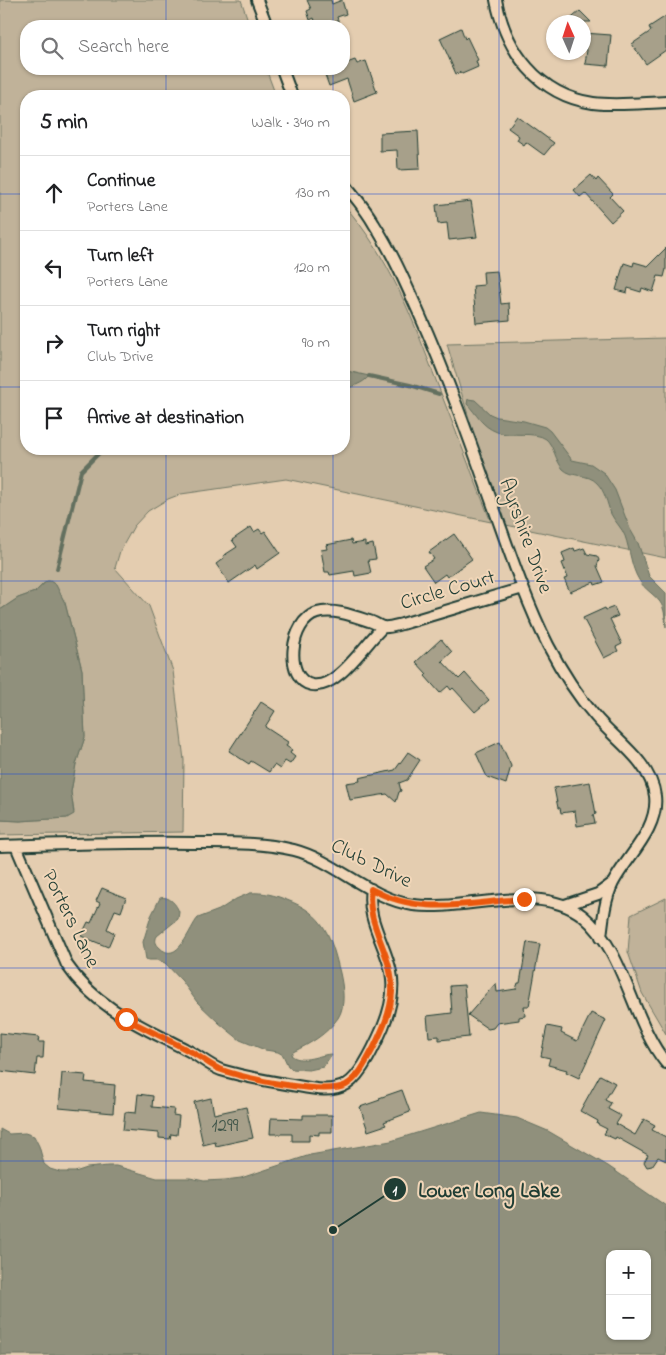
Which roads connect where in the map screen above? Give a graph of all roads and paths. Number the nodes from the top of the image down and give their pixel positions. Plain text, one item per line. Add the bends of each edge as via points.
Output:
1 (257, 0) edge
2 (496, 0) edge
3 (265, 20) edge
4 (284, 75) edge
5 (290, 90) edge
6 (666, 102) edge
7 (350, 191) edge
8 (523, 588) junction
9 (383, 627) junction
10 (0, 846) edge
11 (16, 846) junction
12 (613, 883) junction
13 (371, 889) junction
14 (565, 905) junction
15 (601, 937) junction
16 (666, 1064) edge

1 - 3 street
2 - 6 street via 514,50 530,72 549,87 593,103
4 - 5 street
7 - 8 street, Ayrshire Drive via 388,247 440,360
8 - 9 street, Circle Court
8 - 12 street, Ayrshire Drive via 564,675 596,718 640,763 651,781 655,804 650,826
9 - 9 street, Circle Court via 332,612 308,617 298,629 294,647 296,669 301,680 311,685 329,683
10 - 11 street, Club Drive
11 - 13 street, Club Drive via 169,843 282,847 326,862
11 - 13 street, Porters Lane via 67,965 101,1002 219,1069 312,1088 339,1088 353,1080 376,1044 390,1006 391,971 372,920
12 - 14 street, Ayrshire Drive via 598,894
12 - 15 street, Ayrshire Drive
13 - 14 street, Club Drive via 400,902 423,906 524,899
14 - 15 street, Club Drive via 585,918
15 - 16 street, Club Drive via 618,966 649,1037

